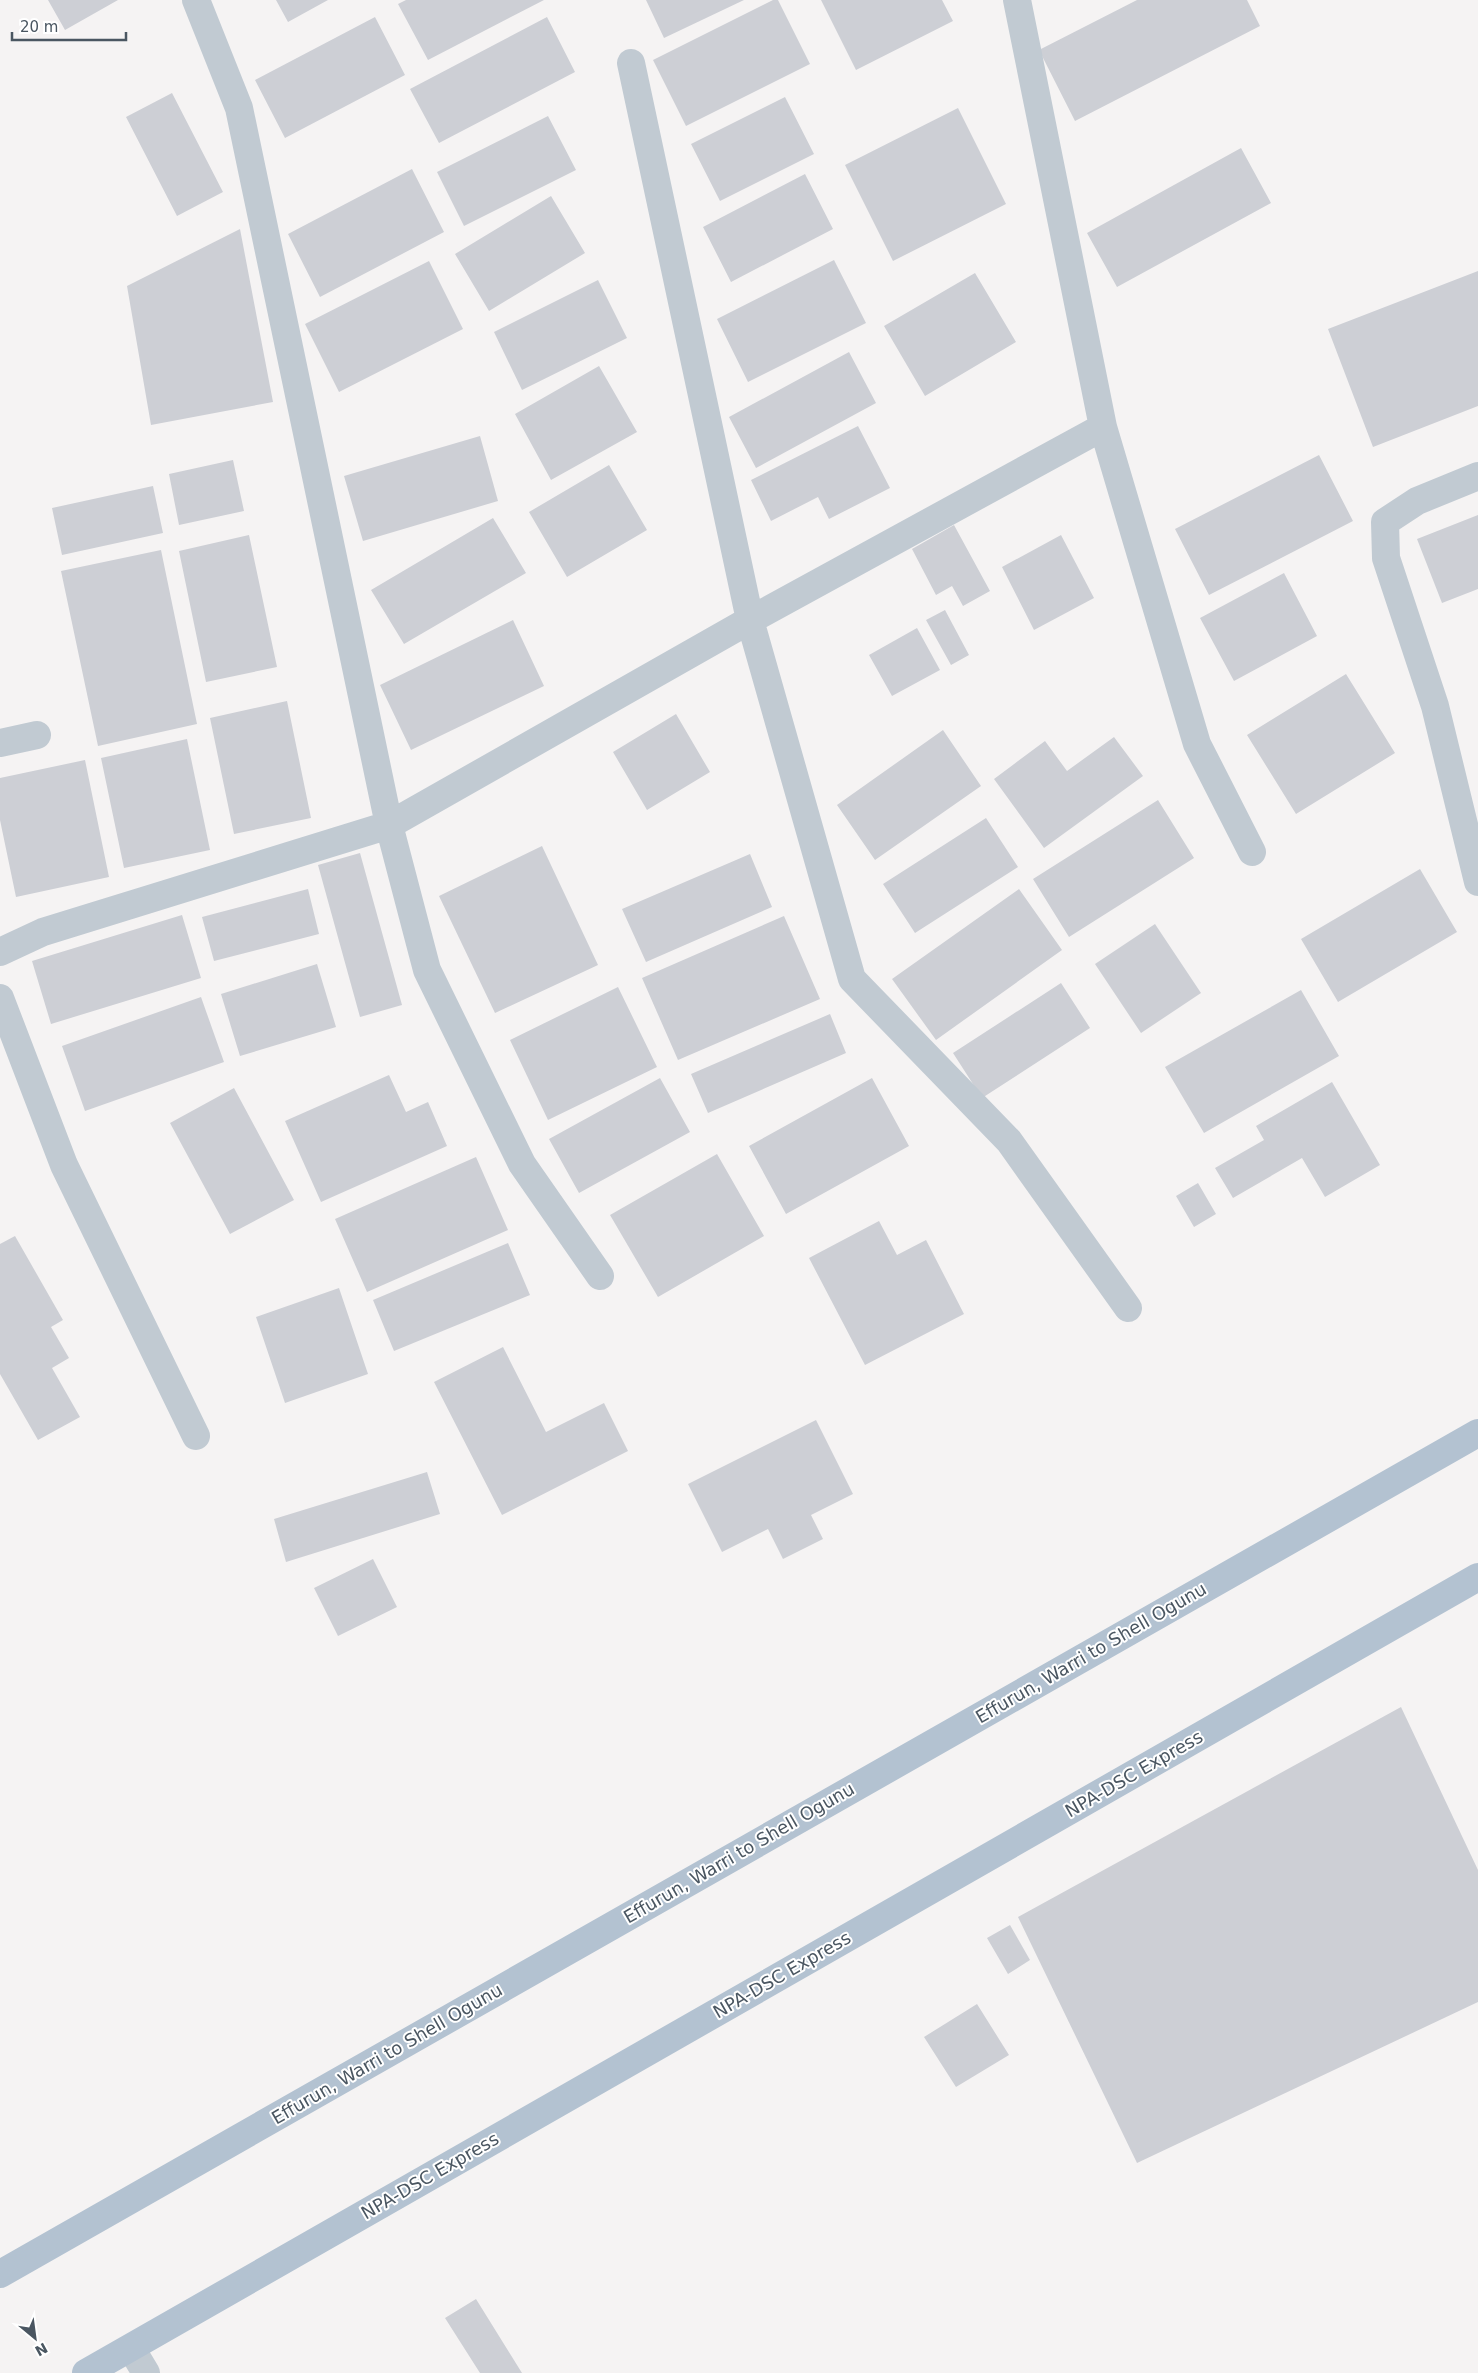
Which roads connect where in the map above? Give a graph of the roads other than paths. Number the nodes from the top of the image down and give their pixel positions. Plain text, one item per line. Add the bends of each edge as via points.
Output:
1 (196, 0) edge
2 (1017, 0) edge
3 (630, 63) dead end
4 (1103, 427) junction
5 (1478, 476) edge
6 (750, 620) junction
7 (37, 735) dead end
8 (0, 743) edge
9 (389, 825) junction
10 (1252, 852) dead end
11 (1478, 882) edge
12 (0, 952) edge
13 (0, 998) edge
14 (600, 1276) dead end
15 (1128, 1308) dead end
16 (1478, 1433) edge
17 (196, 1436) dead end
18 (1478, 1578) edge
19 (0, 2274) edge
20 (130, 2348) junction
21 (86, 2373) edge
22 (146, 2373) edge

1 - 9 street via 239,108
2 - 4 street
3 - 6 street
4 - 6 street
4 - 10 street via 1197,744
5 - 11 street via 1417,501 1385,522 1386,558 1435,706
6 - 9 street
6 - 15 street via 852,979 1009,1141
7 - 8 street
9 - 12 street via 43,932
9 - 14 street via 427,970 522,1164
13 - 17 street via 64,1166
16 - 19 main road, Effurun, Warri to Shell Ogunu
18 - 20 main road, NPA-DSC Express
20 - 21 main road, NPA-DSC Express
20 - 22 street

